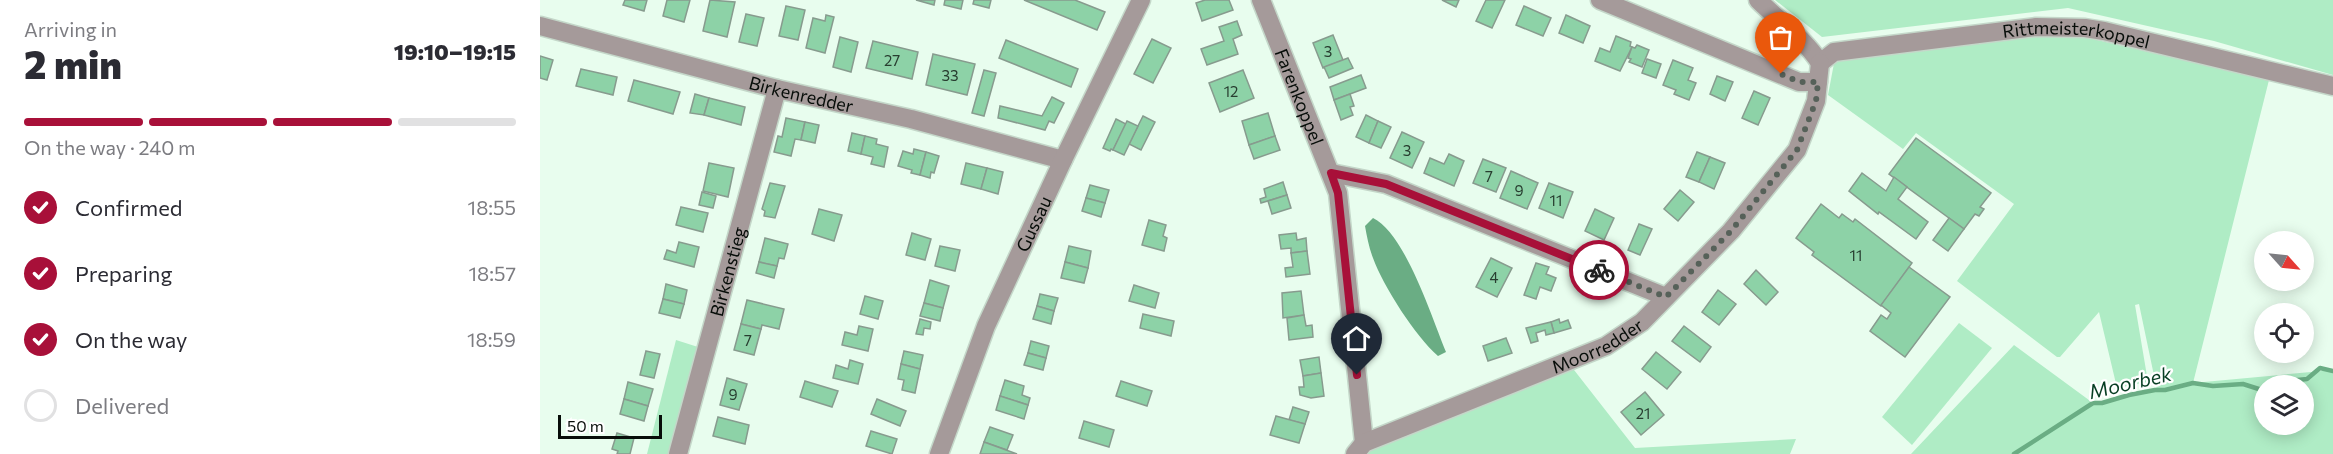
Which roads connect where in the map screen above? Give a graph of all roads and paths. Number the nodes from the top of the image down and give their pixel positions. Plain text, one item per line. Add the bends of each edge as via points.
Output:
1 (1141, 0) edge
2 (1261, 0) edge
3 (1600, 0) edge
4 (1758, 0) edge
5 (540, 26) edge
6 (1820, 63) junction
7 (1818, 82) junction
8 (2333, 86) edge
9 (777, 89) junction
10 (1063, 160) junction
11 (1331, 173) junction
12 (1666, 297) junction
13 (1360, 448) edge
14 (678, 454) edge
15 (939, 454) edge

1 - 10 street, Gussau
2 - 11 street, Farenkoppel
3 - 7 street via 1799,82
4 - 6 street via 1809,45
5 - 9 street, Birkenredder
6 - 7 street, Moorredder
6 - 8 street, Rittmeisterkoppel via 1834,52 2062,26 2104,31
7 - 12 street, Moorredder via 1816,101 1797,150 1731,231
9 - 10 street, Birkenredder via 911,119
9 - 14 street, Birkenstieg
10 - 15 street, Gussau via 986,326
11 - 12 street via 1386,184
11 - 13 street, Farenkoppel via 1338,193
12 - 13 street, Moorredder via 1642,322 1606,346

